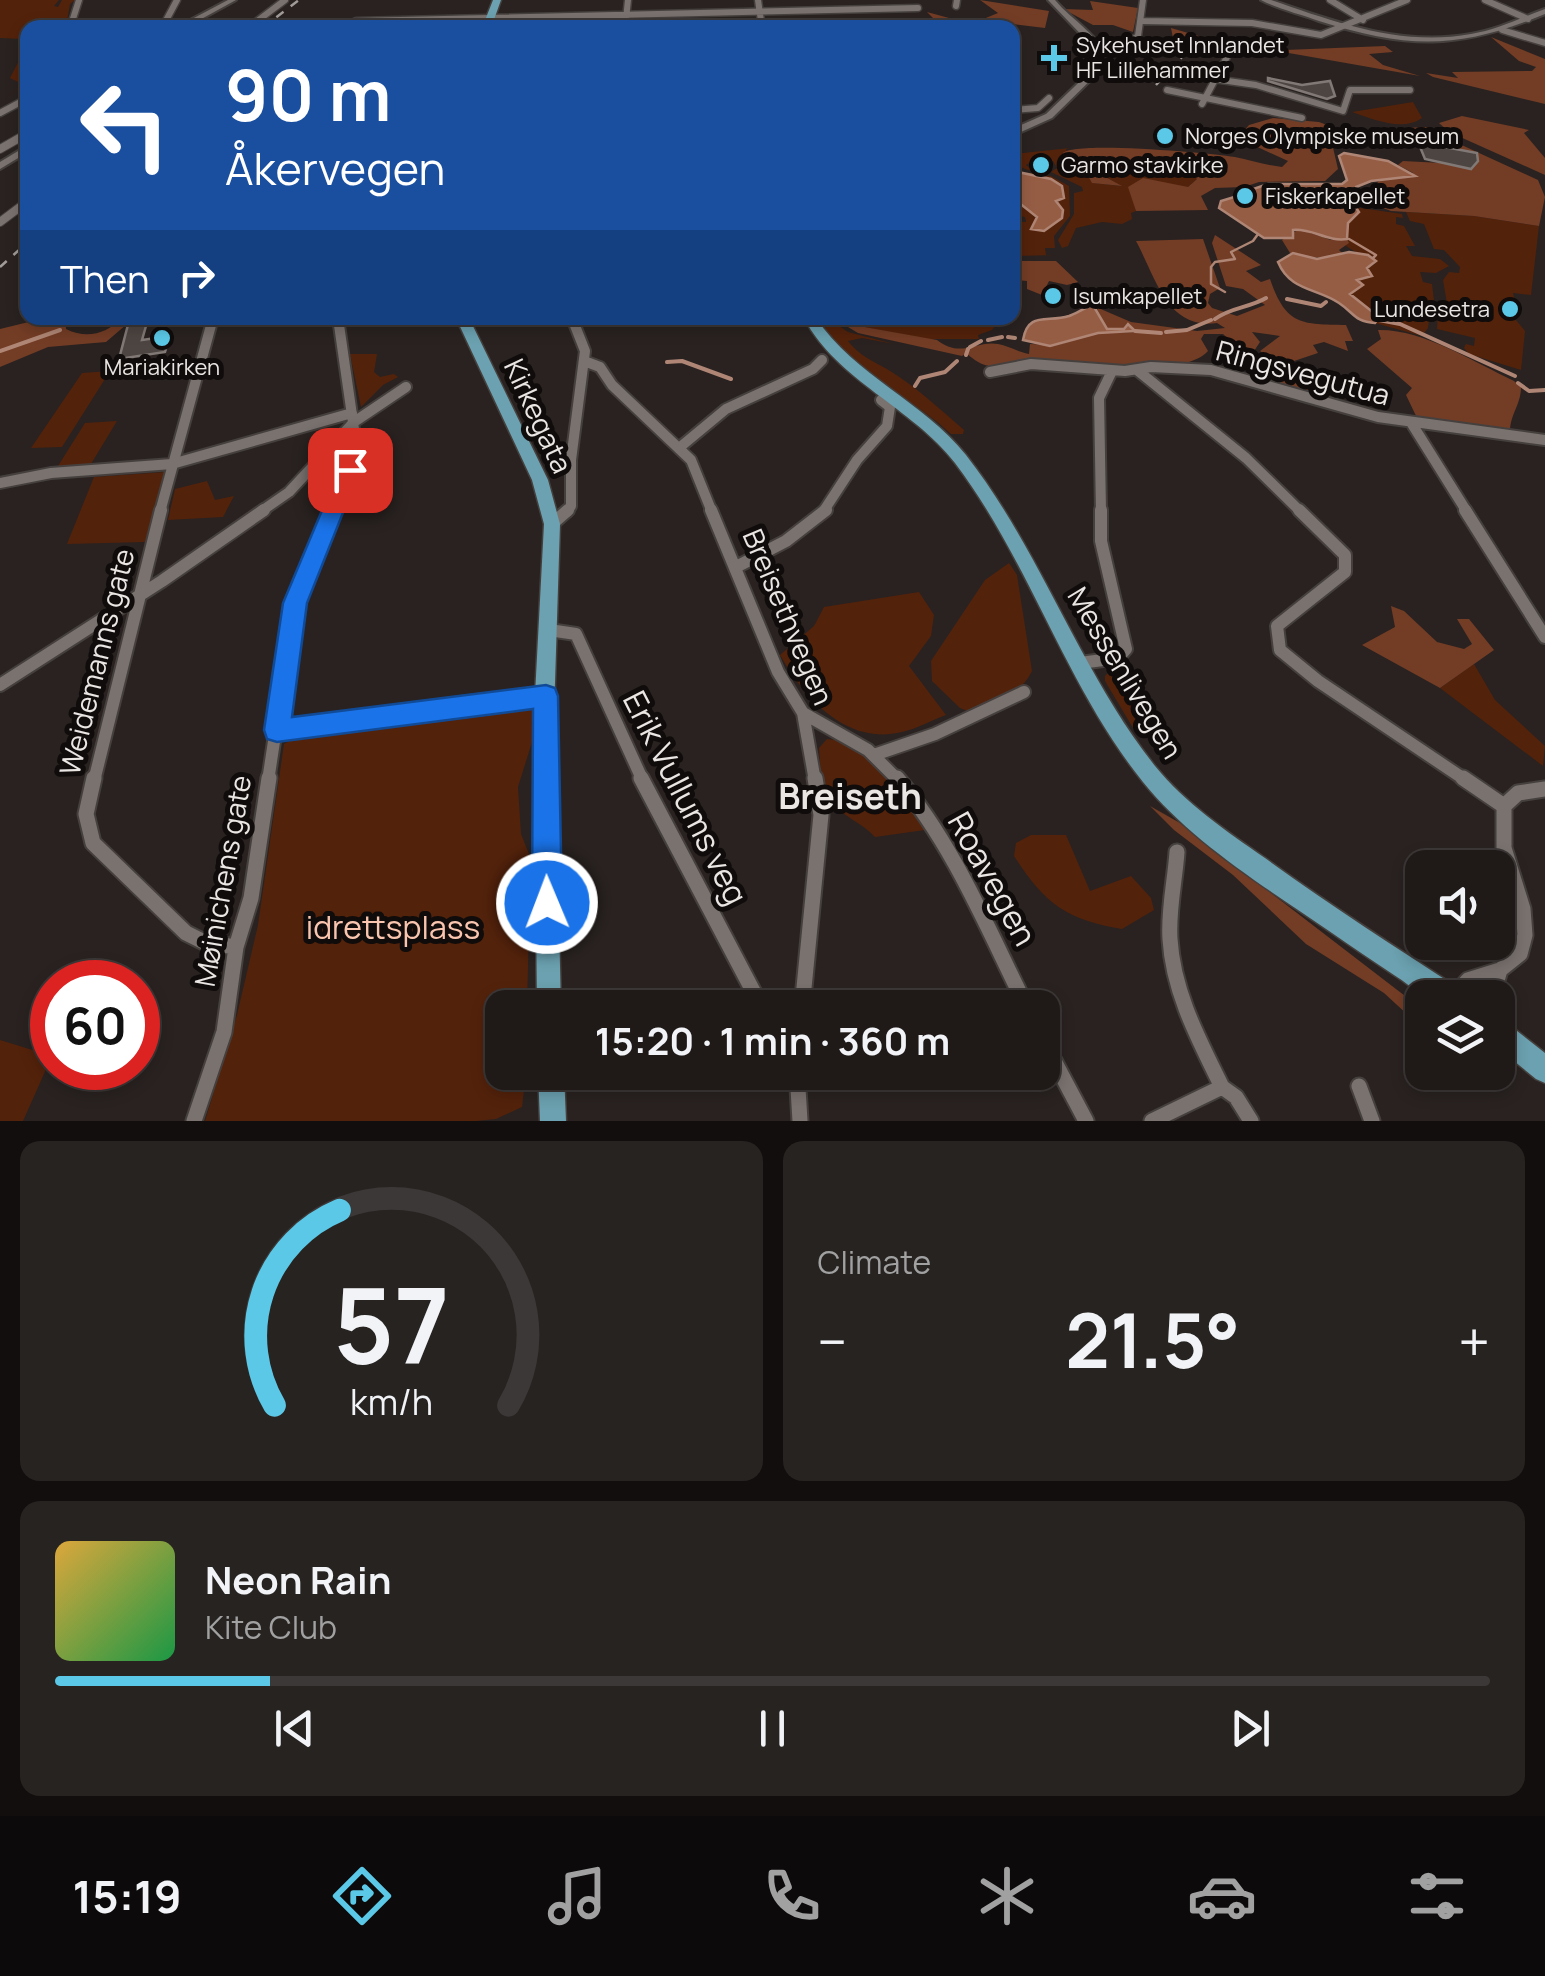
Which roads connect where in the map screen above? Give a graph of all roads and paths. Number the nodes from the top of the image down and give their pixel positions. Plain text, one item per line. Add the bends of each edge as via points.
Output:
1 (233, 0) edge
2 (285, 0) edge
3 (628, 0) edge
4 (758, 0) edge
5 (864, 0) edge
6 (1051, 0) edge
7 (1144, 0) edge
8 (1264, 0) edge
9 (1330, 0) edge
10 (1407, 0) edge
11 (1486, 0) edge
12 (566, 7) dead end
13 (918, 8) dead end
14 (868, 10) junction
15 (1545, 10) edge
16 (760, 12) junction
17 (626, 15) junction
18 (564, 17) junction
19 (1528, 19) junction
20 (194, 20) edge
21 (259, 20) edge
22 (526, 20) edge
23 (626, 20) edge
24 (761, 20) edge
25 (1363, 20) junction
26 (1142, 21) junction
27 (1346, 27) junction
28 (1502, 30) junction
29 (1545, 43) edge
30 (1099, 48) junction
31 (1226, 57) dead end
32 (1214, 79) junction
33 (1166, 90) dead end
34 (1410, 90) dead end
35 (1050, 98) dead end
36 (1204, 100) junction
37 (1020, 109) edge
38 (1302, 118) dead end
39 (1020, 130) edge
40 (211, 325) edge
41 (339, 325) edge
42 (465, 325) edge
43 (576, 325) edge
44 (815, 325) edge
45 (822, 360) dead end
46 (584, 361) junction
47 (1137, 370) junction
48 (1112, 371) junction
49 (990, 372) dead end
50 (406, 387) dead end
51 (881, 400) dead end
52 (353, 418) junction
53 (1412, 424) junction
54 (1545, 440) edge
55 (678, 448) junction
56 (172, 464) junction
57 (0, 483) edge
58 (553, 532) junction
59 (736, 566) junction
60 (137, 598) junction
61 (549, 630) junction
62 (1545, 638) edge
63 (1080, 663) junction
64 (0, 684) edge
65 (1024, 692) dead end
66 (546, 696) junction
67 (802, 713) junction
68 (277, 730) junction
69 (874, 754) junction
70 (1545, 789) edge
71 (1504, 806) junction
72 (1178, 852) dead end
73 (236, 947) junction
74 (1500, 970) junction
75 (1425, 980) edge
76 (1468, 980) edge
77 (1497, 980) edge
78 (549, 990) edge
79 (753, 990) edge
80 (804, 990) edge
81 (1018, 990) edge
82 (1515, 1046) edge
83 (1545, 1070) edge
84 (1060, 1072) edge
85 (1222, 1086) junction
86 (1359, 1086) dead end
87 (552, 1090) edge
88 (798, 1090) edge
89 (194, 1121) edge
90 (553, 1121) edge
91 (800, 1121) edge
92 (1086, 1121) edge
93 (1152, 1121) edge
94 (1250, 1121) edge
95 (1372, 1121) edge

1 - 20 street
2 - 21 street
3 - 17 street
4 - 16 street
5 - 14 street
6 - 30 street
7 - 26 street
8 - 27 street
9 - 25 street
10 - 25 street
11 - 19 street
12 - 18 street
13 - 14 street
14 - 16 street
15 - 19 street
16 - 17 street
16 - 24 street
17 - 18 street
17 - 23 street
18 - 22 street
19 - 28 street
25 - 27 street
26 - 27 street via 1252,23 1318,35
26 - 30 street via 1129,44
27 - 28 street via 1430,42
28 - 29 street
30 - 39 street via 1101,69 1064,105
31 - 32 street
32 - 34 street via 1343,111 1350,90
32 - 36 street
33 - 36 street
35 - 37 street via 1038,108
36 - 38 street
40 - 56 street, Weidemanns gate
41 - 52 street, Møinichens gate
42 - 58 main road, Kirkegata via 540,480
43 - 46 street
44 - 63 main road, Messenlivegen via 834,349 957,454
45 - 55 street via 726,410
46 - 55 street, Breisethvegen via 600,366
46 - 58 street via 571,506
47 - 48 street, Ringsvegutua
47 - 53 street, Ringsvegutua via 1210,370
47 - 71 street via 1246,458 1345,556 1345,572 1276,626 1280,650
48 - 49 street, Ringsvegutua via 1031,364
48 - 63 street via 1099,398 1101,541 1126,649 1118,658
50 - 52 street
51 - 59 street via 890,407 887,426 829,507 786,541
52 - 56 street
52 - 60 street via 289,492
52 - 68 street, Møinichens gate via 351,468 295,603
53 - 54 street, Ringsvegutua
53 - 62 street
55 - 59 street, Breisethvegen via 691,460
56 - 57 street
56 - 60 street, Weidemanns gate
58 - 61 main road, Kirkegata
59 - 67 street, Breisethvegen via 778,672
60 - 64 street
60 - 73 street, Weidemanns gate via 86,814 93,842 186,934
61 - 66 main road, Kirkegata
61 - 79 street, Erik Vullums veg via 576,634 622,742
63 - 75 main road, Messenlivegen via 1127,745 1180,808
65 - 69 street
66 - 68 street
66 - 78 main road, Kirkegata
67 - 69 street, Roavegen
67 - 80 street, Breisethvegen via 821,815
68 - 73 street, Møinichens gate via 251,898
69 - 81 street, Roavegen via 952,861
70 - 71 street via 1518,793
71 - 74 street via 1504,848 1525,936 1520,954
72 - 85 street via 1170,936 1174,968
73 - 89 street, Møinichens gate via 224,1032
74 - 76 street
74 - 77 street
82 - 83 main road
84 - 92 street
85 - 93 street
85 - 94 street
86 - 95 street
87 - 90 main road
88 - 91 street

